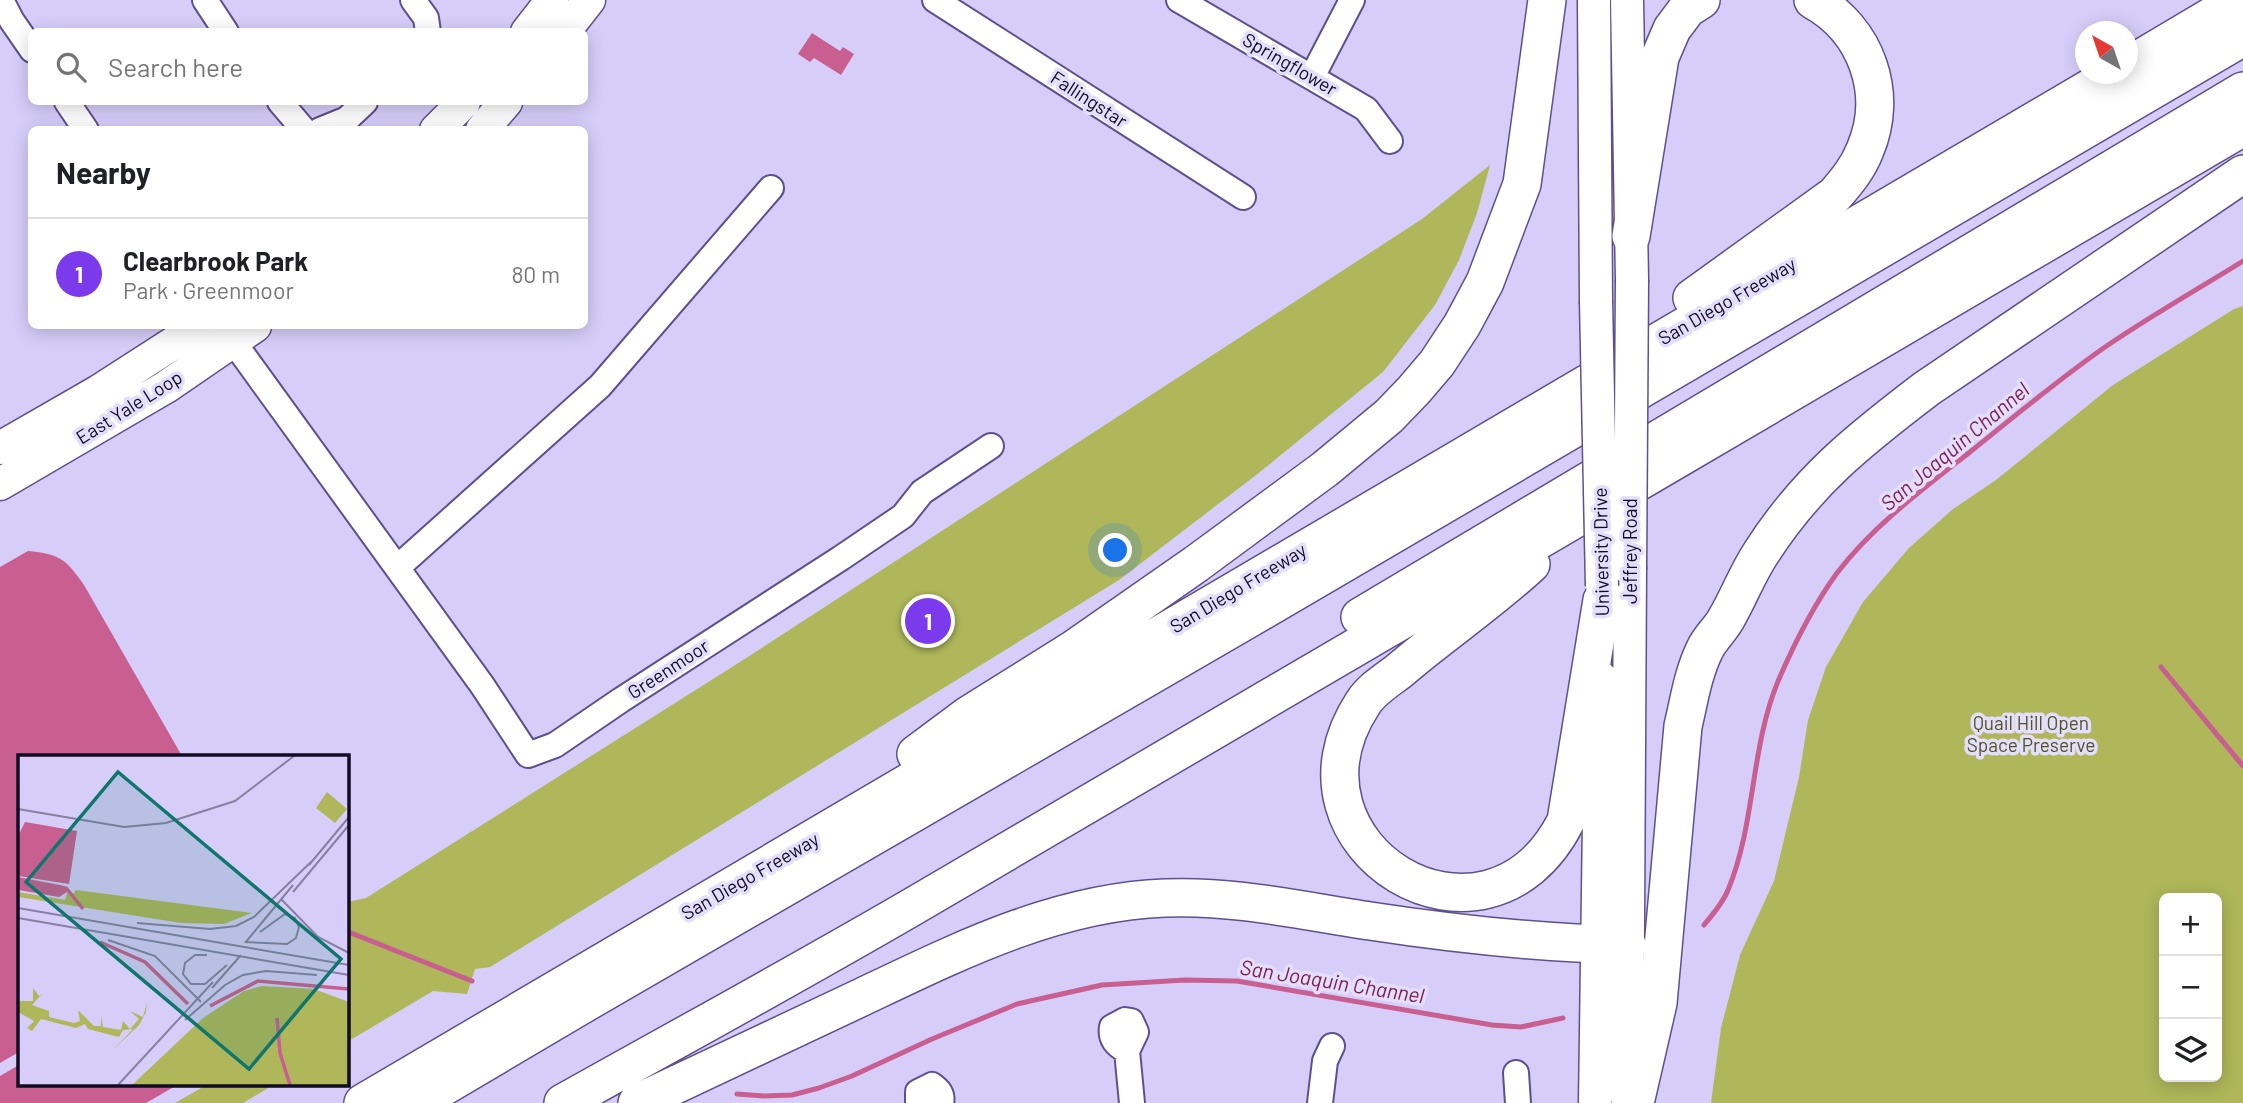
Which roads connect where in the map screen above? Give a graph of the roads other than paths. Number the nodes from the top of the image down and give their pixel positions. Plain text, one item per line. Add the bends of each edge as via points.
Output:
1 (1, 0) edge
2 (205, 0) edge
3 (413, 0) edge
4 (552, 0) edge
5 (589, 0) edge
6 (937, 0) edge
7 (1179, 0) edge
8 (1352, 0) edge
9 (1547, 0) edge
10 (1594, 0) edge
11 (1627, 0) edge
12 (1701, 0) edge
13 (1813, 0) edge
14 (2239, 0) edge
15 (223, 28) edge
16 (427, 28) edge
17 (530, 28) edge
18 (568, 28) edge
19 (2243, 37) edge
20 (28, 45) edge
21 (2138, 60) edge
22 (1312, 77) junction
23 (2097, 84) edge
24 (2243, 91) edge
25 (68, 105) edge
26 (283, 105) edge
27 (362, 105) edge
28 (461, 105) edge
29 (503, 105) edge
30 (83, 126) edge
31 (301, 126) edge
32 (330, 126) edge
33 (440, 126) edge
34 (485, 126) edge
35 (2243, 127) edge
36 (1390, 141) dead end
37 (2243, 174) edge
38 (771, 188) dead end
39 (1243, 197) dead end
40 (1632, 236) junction
41 (195, 329) edge
42 (237, 331) edge
43 (1549, 405) junction
44 (991, 446) dead end
45 (0, 448) edge
46 (0, 484) edge
47 (1583, 516) junction
48 (398, 568) junction
49 (1602, 593) junction
50 (1095, 799) junction
51 (750, 876) junction
52 (1612, 945) junction
53 (1332, 1046) dead end
54 (1127, 1051) dead end
55 (1516, 1073) dead end
56 (363, 1103) edge
57 (416, 1103) edge
58 (563, 1103) edge
59 (637, 1103) edge
60 (918, 1103) edge
61 (942, 1103) edge
62 (1132, 1103) edge
63 (1320, 1103) edge
64 (1518, 1103) edge
65 (1595, 1103) edge
66 (1628, 1103) edge
67 (1634, 1103) edge

1 - 20 street
2 - 15 street
3 - 16 street
4 - 17 main road
5 - 18 main road
6 - 39 street, Fallingstar
7 - 22 street, Springflower
8 - 22 street
9 - 51 highway via 1522,184 1485,282 1462,325 1414,390 1325,469 1196,564 967,716
10 - 49 main road, University Drive, bridge
11 - 40 main road, Jeffrey Road
12 - 40 highway via 1687,9 1672,29 1660,57
13 - 43 highway via 1858,41 1876,95 1872,127 1853,174 1835,195
14 - 21 highway
19 - 57 highway
22 - 36 street, Springflower via 1366,109
23 - 43 highway, San Diego Freeway
24 - 50 highway via 1164,736
25 - 30 street
26 - 31 street
27 - 32 street via 347,119
28 - 33 main road
29 - 34 main road
35 - 47 highway
37 - 67 highway via 1888,418 1818,478 1762,552 1726,620 1705,648 1683,726 1658,1003
38 - 48 street via 600,386
40 - 52 main road, Jeffrey Road, bridge via 1630,569
41 - 45 main road, East Yale Loop
42 - 46 main road, East Yale Loop via 166,387
42 - 48 street, Greenmoor
43 - 51 highway, San Diego Freeway
44 - 48 street, Greenmoor via 922,492 904,516 555,745 528,755
47 - 49 highway via 1496,596 1433,641 1365,699 1355,716 1342,759 1342,792 1363,844 1389,870 1422,887 1464,892 1515,878 1545,855 1566,821
47 - 50 highway
49 - 52 main road, University Drive via 1600,887
50 - 58 highway
51 - 56 highway, San Diego Freeway
52 - 59 highway via 1442,932 1227,900 1127,902 1055,916 992,937
52 - 65 main road, University Drive
52 - 66 main road, Jeffrey Road
53 - 63 street via 1325,1060
54 - 62 street
55 - 64 street
60 - 61 street via 918,1092 932,1086 940,1091

